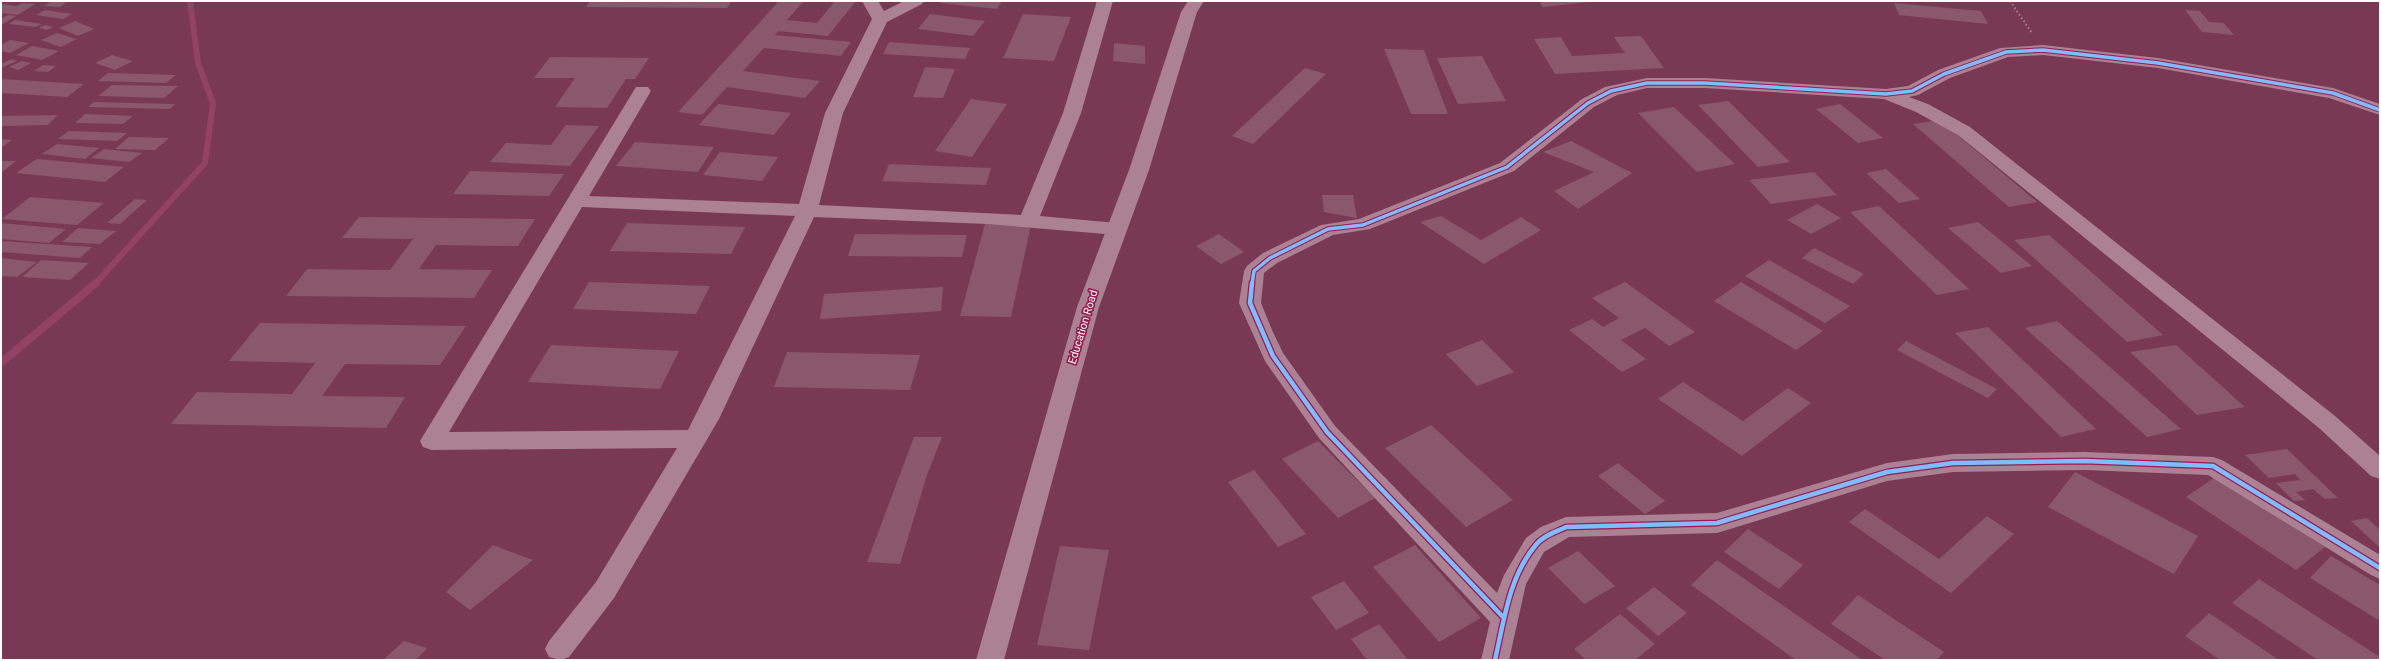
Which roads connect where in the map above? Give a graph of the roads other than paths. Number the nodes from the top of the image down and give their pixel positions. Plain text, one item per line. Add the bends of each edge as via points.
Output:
1 (916, 1) edge
2 (1105, 1) edge
3 (1196, 1) edge
4 (875, 10) edge
5 (642, 90) dead end
6 (1886, 94) junction
7 (2380, 110) edge
8 (576, 201) junction
9 (808, 209) junction
10 (1028, 222) junction
11 (1117, 229) junction
12 (695, 439) junction
13 (2380, 470) edge
14 (2380, 568) edge
15 (1504, 618) junction
16 (559, 649) dead end
17 (990, 660) edge
18 (1495, 660) edge

1 - 4 street
2 - 10 street via 1072,113
3 - 11 street, Education Road via 1189,12 1139,170
4 - 9 street via 834,113
5 - 8 street
6 - 7 street via 1912,91 1944,74 2006,52 2043,50 2158,63 2333,93
6 - 13 street via 1922,108 1964,131 2320,417
6 - 15 street via 1705,83 1647,83 1611,91 1588,104 1507,167 1363,225 1328,229 1270,258 1254,271 1250,303 1260,330 1273,356 1327,432
8 - 9 street
8 - 12 street via 432,441
9 - 10 street
9 - 12 street
10 - 11 street
11 - 17 street, Education Road via 1088,307
12 - 16 street via 605,590
14 - 15 street via 2213,466 2085,462 1953,463 1888,472 1717,523 1566,527 1535,545 1513,582
15 - 18 street

